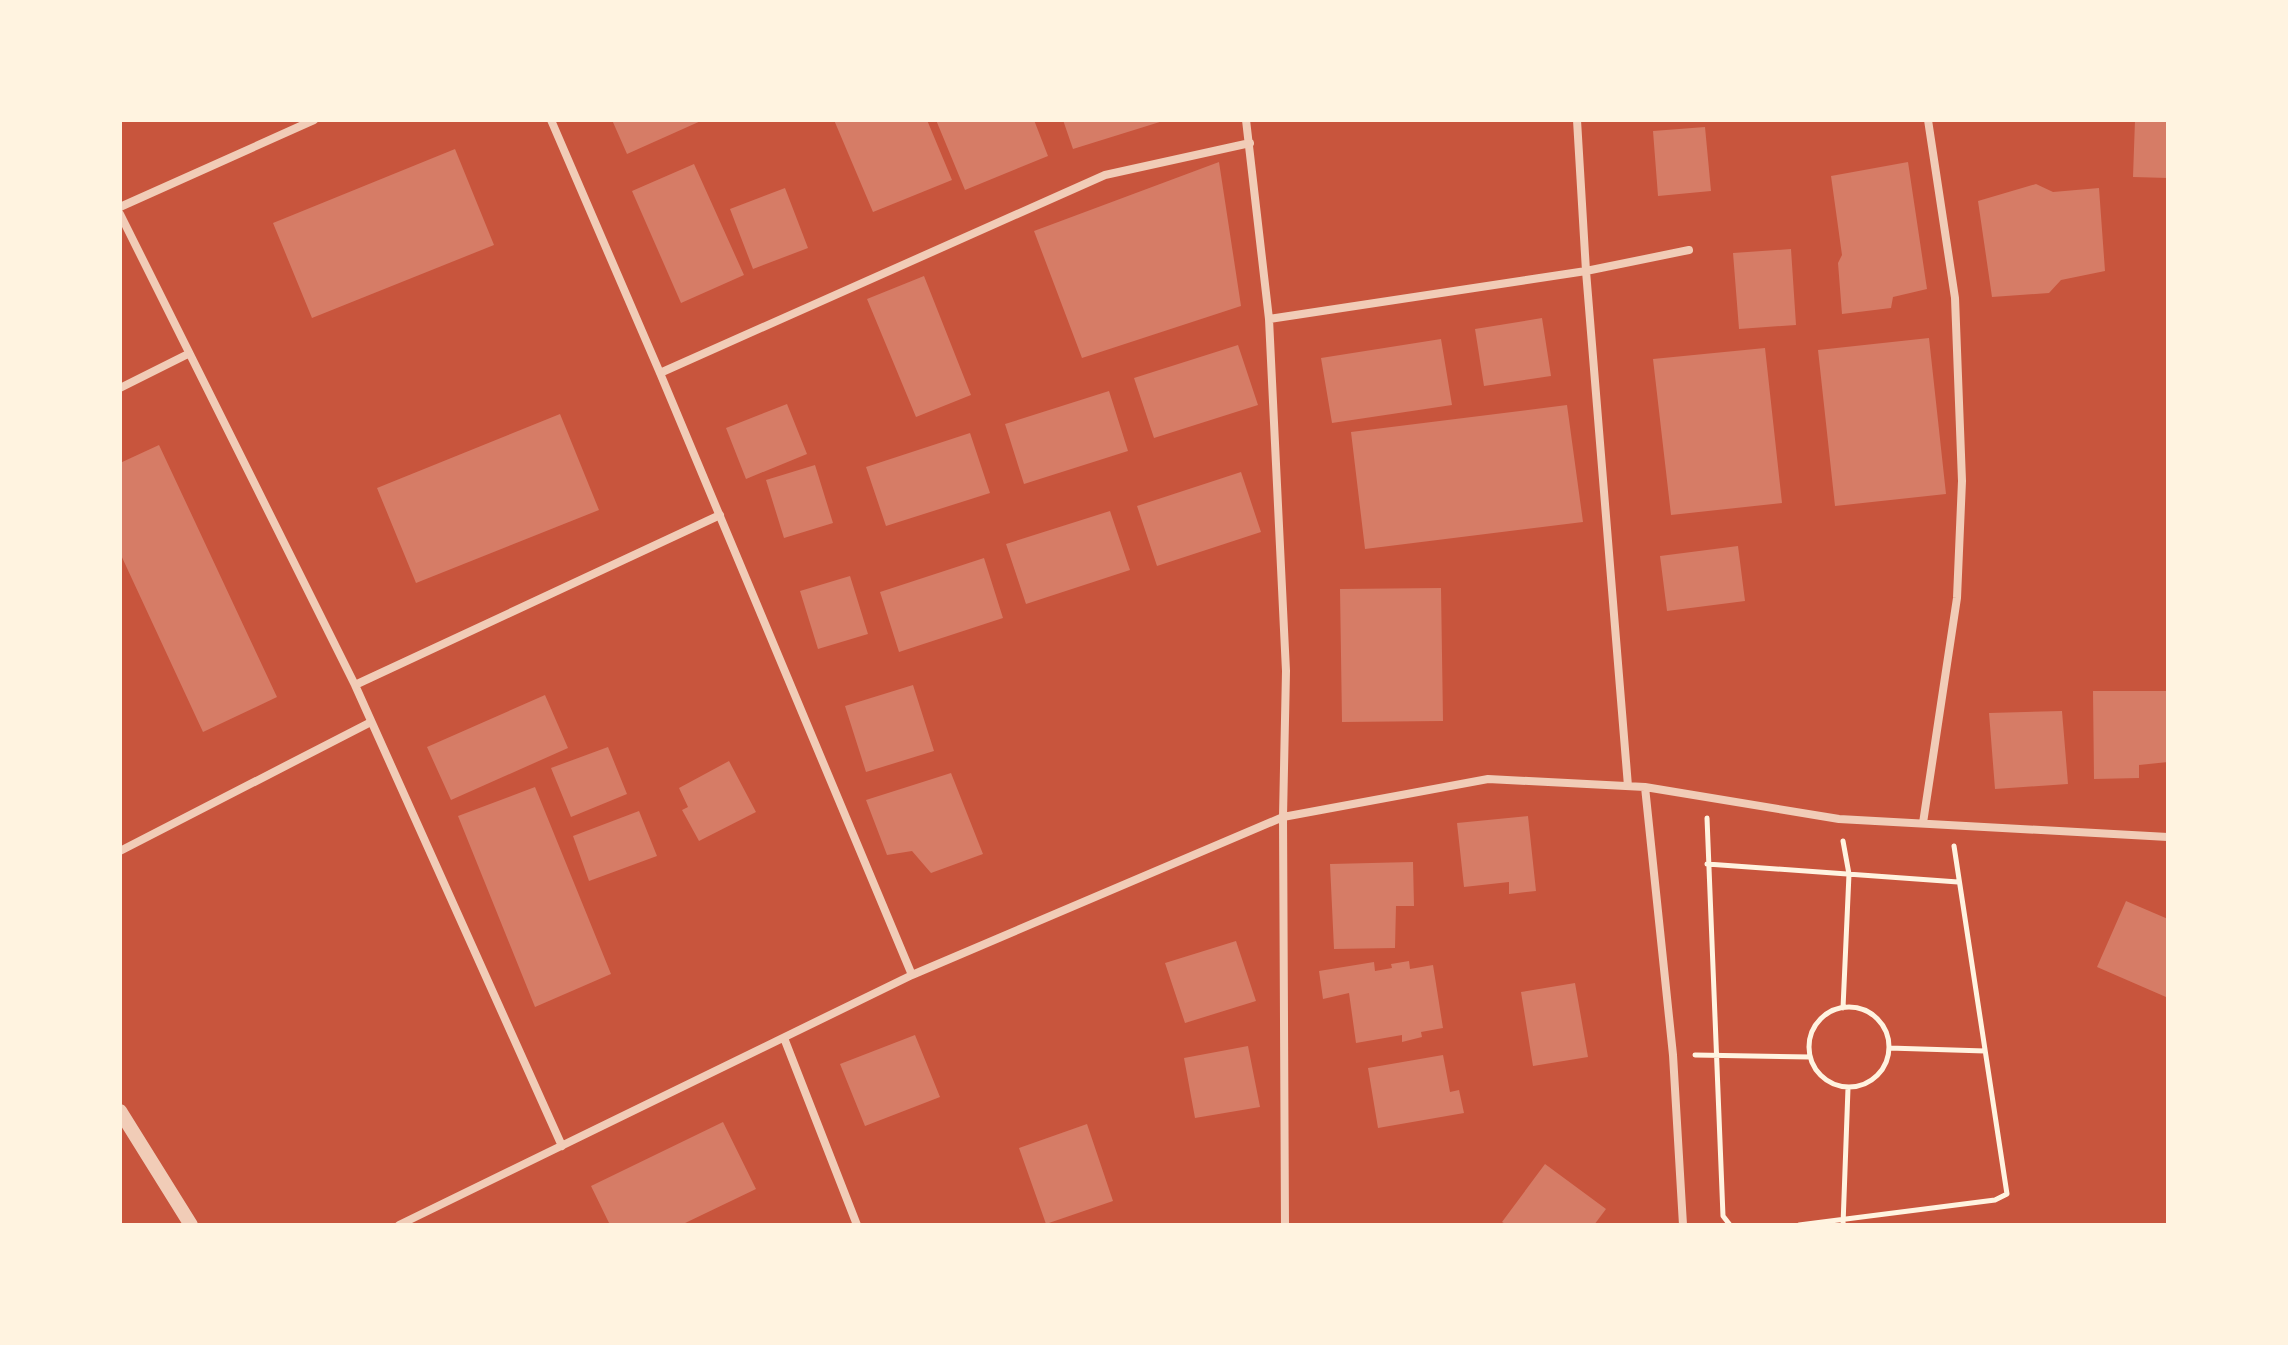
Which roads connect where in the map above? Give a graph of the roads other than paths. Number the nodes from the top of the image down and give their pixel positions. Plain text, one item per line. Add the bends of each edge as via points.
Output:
1 (314, 120) edge
2 (551, 120) edge
3 (1246, 120) edge
4 (1577, 120) edge
5 (1928, 120) edge
6 (1250, 143) junction
7 (120, 207) edge
8 (120, 214) edge
9 (1689, 250) dead end
10 (1586, 271) junction
11 (1269, 319) junction
12 (188, 354) junction
13 (660, 373) junction
14 (120, 388) edge
15 (720, 515) junction
16 (355, 685) junction
17 (371, 722) junction
18 (1628, 786) junction
19 (1645, 787) junction
20 (1283, 817) junction
21 (1923, 823) junction
22 (2168, 837) edge
23 (120, 851) edge
24 (912, 975) junction
25 (784, 1038) junction
26 (120, 1111) edge
27 (562, 1146) junction
28 (191, 1225) edge
29 (399, 1225) edge
30 (857, 1225) edge
31 (1285, 1225) edge
32 (1683, 1225) edge

1 - 7 street
2 - 13 street
3 - 6 street
4 - 10 street
5 - 21 street via 1955,298 1962,481 1957,598
6 - 11 street
6 - 13 street via 1105,175
8 - 12 street
9 - 10 street
10 - 11 street
10 - 18 street
11 - 20 street via 1286,671
12 - 14 street
12 - 16 street
13 - 15 street
15 - 16 street
15 - 24 street
16 - 17 street
17 - 23 street
17 - 27 street
18 - 19 street
18 - 20 street via 1488,779
19 - 21 street via 1839,819
19 - 32 street via 1673,1055
20 - 24 street
20 - 31 street
21 - 22 street
24 - 25 street
25 - 27 street
25 - 30 street
26 - 28 street
27 - 29 street

